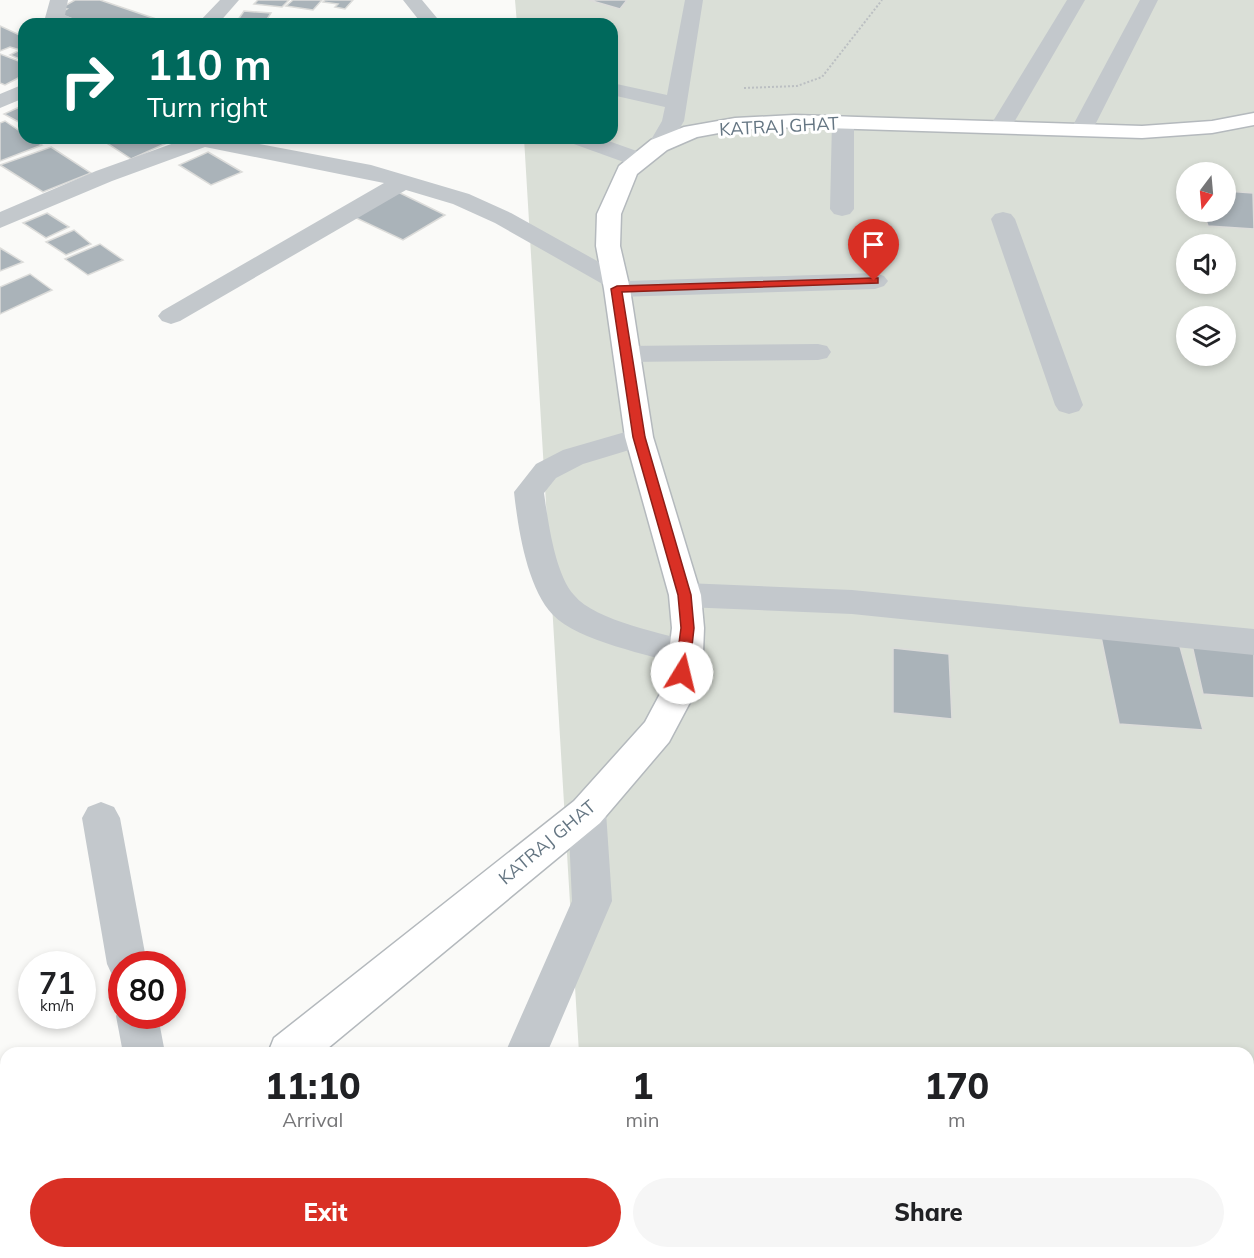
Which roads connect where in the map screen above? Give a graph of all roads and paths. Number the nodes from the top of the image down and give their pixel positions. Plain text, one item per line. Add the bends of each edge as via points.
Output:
1 (59, 0) edge
2 (230, 0) edge
3 (412, 0) edge
4 (694, 0) edge
5 (882, 0) edge
6 (1076, 0) edge
7 (1149, 0) edge
8 (55, 18) edge
9 (208, 18) edge
10 (427, 18) edge
11 (744, 88) dead end
12 (618, 90) edge
13 (18, 93) edge
14 (0, 102) edge
15 (676, 103) junction
16 (1254, 119) edge
17 (843, 122) junction
18 (1001, 126) junction
19 (1082, 129) junction
20 (189, 144) edge
21 (249, 144) edge
22 (607, 144) edge
23 (287, 148) edge
24 (650, 153) junction
25 (404, 181) junction
26 (842, 209) dead end
27 (1003, 219) dead end
28 (0, 221) edge
29 (874, 281) dead end
30 (616, 285) junction
31 (171, 316) dead end
32 (818, 352) dead end
33 (626, 354) junction
34 (1069, 405) dead end
35 (639, 437) junction
36 (685, 595) junction
37 (1254, 642) edge
38 (686, 653) junction
39 (587, 812) junction
40 (101, 818) dead end
41 (126, 951) edge
42 (139, 1029) edge
43 (143, 1047) edge
44 (296, 1047) edge
45 (528, 1047) edge

1 - 8 street
2 - 9 street
3 - 10 street
4 - 15 street
5 - 11 path via 822,77 797,86
6 - 18 street
7 - 19 street
12 - 15 street
13 - 14 street
15 - 24 street via 673,121
16 - 19 highway, KATRAJ GHAT via 1212,127 1142,132
17 - 18 highway, KATRAJ GHAT
17 - 24 highway, KATRAJ GHAT via 735,124 692,132
17 - 26 street
18 - 19 highway, KATRAJ GHAT
20 - 28 street
21 - 23 street
22 - 24 street
23 - 25 street
24 - 30 highway, KATRAJ GHAT via 627,171 609,214 608,246
25 - 30 street via 461,199 503,218
25 - 31 street
27 - 34 street
29 - 30 street
30 - 33 highway, KATRAJ GHAT
32 - 33 street
33 - 35 highway, KATRAJ GHAT
35 - 36 highway, KATRAJ GHAT
35 - 38 street via 546,471 529,492 532,517 554,591 564,607 601,628
36 - 37 street via 852,602
36 - 38 highway, KATRAJ GHAT
38 - 39 highway, KATRAJ GHAT via 678,693 657,732
39 - 44 highway, KATRAJ GHAT
39 - 45 street via 592,901
40 - 41 street
42 - 43 street

